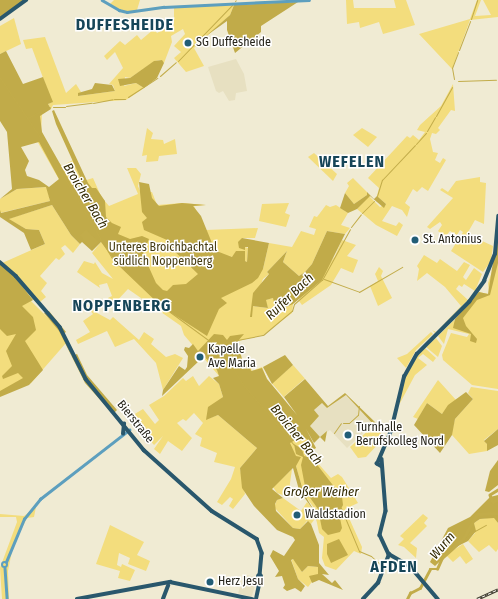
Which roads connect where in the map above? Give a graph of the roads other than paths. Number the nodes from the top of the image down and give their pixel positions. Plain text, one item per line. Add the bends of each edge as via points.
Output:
1 (26, 0) edge
2 (102, 0) edge
3 (308, 0) edge
4 (0, 19) edge
5 (498, 216) edge
6 (0, 262) edge
7 (124, 423) junction
8 (129, 430) junction
9 (123, 434) junction
10 (387, 548) junction
11 (389, 554) junction
12 (395, 555) junction
13 (387, 561) junction
14 (169, 585) junction
15 (436, 598) edge
16 (7, 599) edge
17 (77, 599) edge
18 (163, 599) edge
19 (252, 599) edge
20 (256, 599) edge
21 (363, 599) edge

1 - 4 main road
2 - 3 street via 127,12 164,6
5 - 10 main road via 492,264 469,302 424,346 411,363 402,383 381,465 386,511 380,532
6 - 7 main road, Bierstraße via 16,276 60,327 82,374
7 - 8 main road, Bierstraße
7 - 9 main road
8 - 9 street
8 - 20 main road, Bierstraße via 152,458 209,509 256,537 262,549
9 - 16 street via 36,503 18,529 6,562 2,564 5,568
10 - 11 main road
10 - 12 main road
11 - 12 main road
11 - 13 main road
12 - 13 main road
12 - 15 main road via 410,566
13 - 21 main road via 375,588
14 - 17 main road
14 - 18 main road
14 - 19 main road

